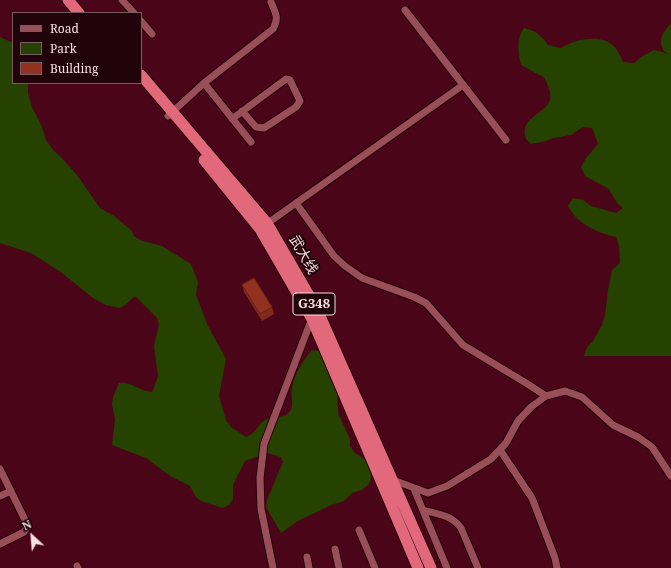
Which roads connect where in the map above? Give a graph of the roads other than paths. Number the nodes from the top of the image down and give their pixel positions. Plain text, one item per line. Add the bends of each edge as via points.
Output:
1 (68, 0) edge
2 (77, 0) edge
3 (122, 0) edge
4 (271, 2) dead end
5 (405, 10) dead end
6 (78, 12) edge
7 (87, 12) edge
8 (133, 12) edge
9 (142, 22) edge
10 (152, 34) dead end
11 (142, 76) edge
12 (204, 82) junction
13 (141, 84) edge
14 (463, 85) junction
15 (242, 110) junction
16 (170, 114) junction
17 (232, 119) junction
18 (260, 128) junction
19 (506, 140) dead end
20 (296, 203) junction
21 (263, 226) junction
22 (314, 314) junction
23 (546, 396) junction
24 (500, 450) junction
25 (0, 469) edge
26 (671, 476) edge
27 (393, 480) junction
28 (414, 489) junction
29 (10, 491) junction
30 (0, 496) edge
31 (423, 510) junction
32 (359, 530) dead end
33 (0, 544) edge
34 (334, 550) dead end
35 (307, 557) dead end
36 (273, 568) edge
37 (309, 568) edge
38 (339, 568) edge
39 (375, 568) edge
40 (418, 568) edge
41 (430, 568) edge
42 (447, 568) edge
43 (478, 568) edge
44 (557, 568) edge

1 - 6 highway
2 - 7 highway
3 - 8 street
4 - 12 street via 277,16 273,29
5 - 14 street
9 - 10 street
11 - 16 highway, 武大线 / G348
12 - 16 street
12 - 17 street
13 - 16 highway, 武大线 / G348
14 - 19 street
14 - 20 street
15 - 17 street
15 - 18 street via 256,127
15 - 18 street via 286,79 290,80 300,101 296,107 264,128
16 - 21 highway, 武大线 / G348
17 - 18 street via 249,140
20 - 21 street
20 - 23 street via 334,256 345,266 362,278 426,303 463,345
21 - 22 highway, 武大线 / G348
22 - 27 highway, 武大线 / G348
22 - 36 street via 264,444 260,478 261,509
22 - 40 highway, 武大线 / G348
23 - 24 street via 518,421
23 - 26 street via 565,391 582,397 613,426 638,437 652,447
24 - 28 street via 491,459 447,486 428,493
24 - 44 street via 532,498
25 - 29 street
27 - 28 street
27 - 41 highway, 武大线 / G348
28 - 31 street
29 - 30 street
29 - 33 street via 28,526 24,532
31 - 42 street
31 - 43 street via 457,522
32 - 39 street
34 - 38 street
35 - 37 street

